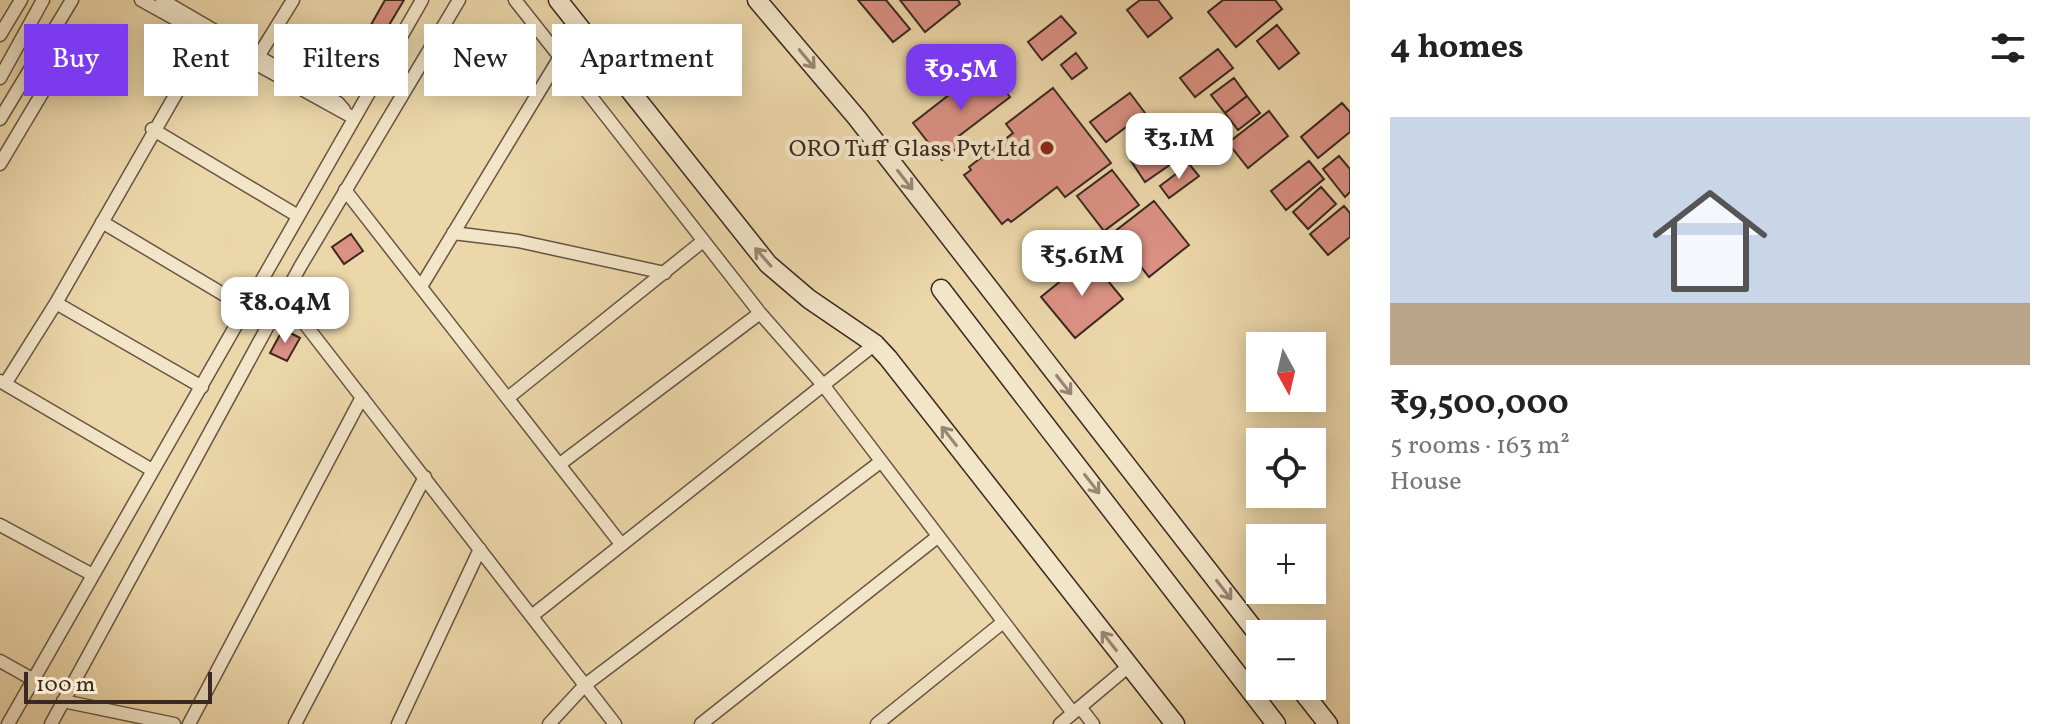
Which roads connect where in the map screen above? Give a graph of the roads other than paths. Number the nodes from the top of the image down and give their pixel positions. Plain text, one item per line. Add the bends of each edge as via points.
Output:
1 (21, 0) edge
2 (43, 0) edge
3 (72, 0) edge
4 (141, 0) edge
5 (162, 0) edge
6 (293, 0) edge
7 (422, 0) edge
8 (459, 0) edge
9 (515, 0) edge
10 (558, 0) edge
11 (757, 0) edge
12 (57, 24) edge
13 (183, 24) edge
14 (0, 35) edge
15 (552, 47) edge
16 (259, 55) junction
17 (258, 67) edge
18 (552, 70) edge
19 (0, 78) edge
20 (24, 79) edge
21 (40, 96) edge
22 (172, 96) edge
23 (590, 96) edge
24 (350, 116) junction
25 (0, 119) edge
26 (152, 129) junction
27 (0, 164) edge
28 (345, 190) junction
29 (298, 216) junction
30 (102, 222) junction
31 (453, 233) junction
32 (703, 241) junction
33 (665, 273) junction
34 (422, 285) junction
35 (941, 289) dead end
36 (284, 297) junction
37 (56, 303) junction
38 (248, 309) junction
39 (760, 313) junction
40 (875, 344) junction
41 (2, 383) edge
42 (824, 386) junction
43 (202, 387) junction
44 (362, 397) junction
45 (509, 397) junction
46 (879, 463) junction
47 (560, 464) junction
48 (152, 470) junction
49 (425, 477) junction
50 (0, 525) edge
51 (936, 538) junction
52 (621, 544) junction
53 (480, 549) junction
54 (91, 574) junction
55 (533, 615) junction
56 (1247, 620) edge
57 (1002, 623) junction
58 (0, 661) edge
59 (1129, 666) junction
60 (34, 680) junction
61 (585, 685) junction
62 (1309, 700) edge
63 (63, 701) junction
64 (1076, 710) junction
65 (8, 724) edge
66 (51, 724) edge
67 (174, 724) edge
68 (189, 724) edge
69 (295, 724) edge
70 (398, 724) edge
71 (549, 724) edge
72 (615, 724) edge
73 (701, 724) edge
74 (877, 724) edge
75 (1060, 724) edge
76 (1093, 724) edge
77 (1175, 724) edge
78 (1276, 724) edge
79 (1328, 724) edge

1 - 14 street
2 - 19 street
3 - 12 street
4 - 13 street
5 - 16 street
6 - 16 street
7 - 24 street
8 - 28 street
9 - 15 street
40 -> 10 main road via 768,264
11 -> 56 main road via 857,118
16 - 24 street via 338,103
17 - 24 street
18 - 31 street
20 - 25 street
21 - 27 street
22 - 26 street
23 - 32 street
24 - 29 street
26 - 29 street
26 - 30 street
28 - 34 street
28 - 36 street
29 - 38 street
30 - 37 street
30 - 38 street
31 - 33 street via 518,241
31 - 34 street
32 - 33 street
32 - 39 street
33 - 45 street
34 - 45 street
35 -> 78 main road
36 - 44 street
36 - 63 street
37 - 41 street
37 - 43 street
38 - 43 street
39 - 42 street
39 - 47 street
40 - 42 street
59 -> 40 main road
41 - 48 street
42 - 46 street
42 - 52 street
43 - 48 street
44 - 49 street
44 - 68 street
45 - 47 street
46 - 51 street
46 - 61 street
47 - 52 street
48 - 54 street
49 - 53 street
49 - 69 street
50 - 54 street
51 - 57 street
51 - 73 street
52 - 55 street
53 - 55 street
53 - 70 street
54 - 60 street
55 - 61 street
57 - 64 street
57 - 74 street
58 - 60 street
59 - 64 street
59 - 77 main road
60 - 65 street
61 - 71 street
61 - 72 street
62 - 79 main road
63 - 66 street
63 - 67 street
64 - 75 street
64 - 76 street

